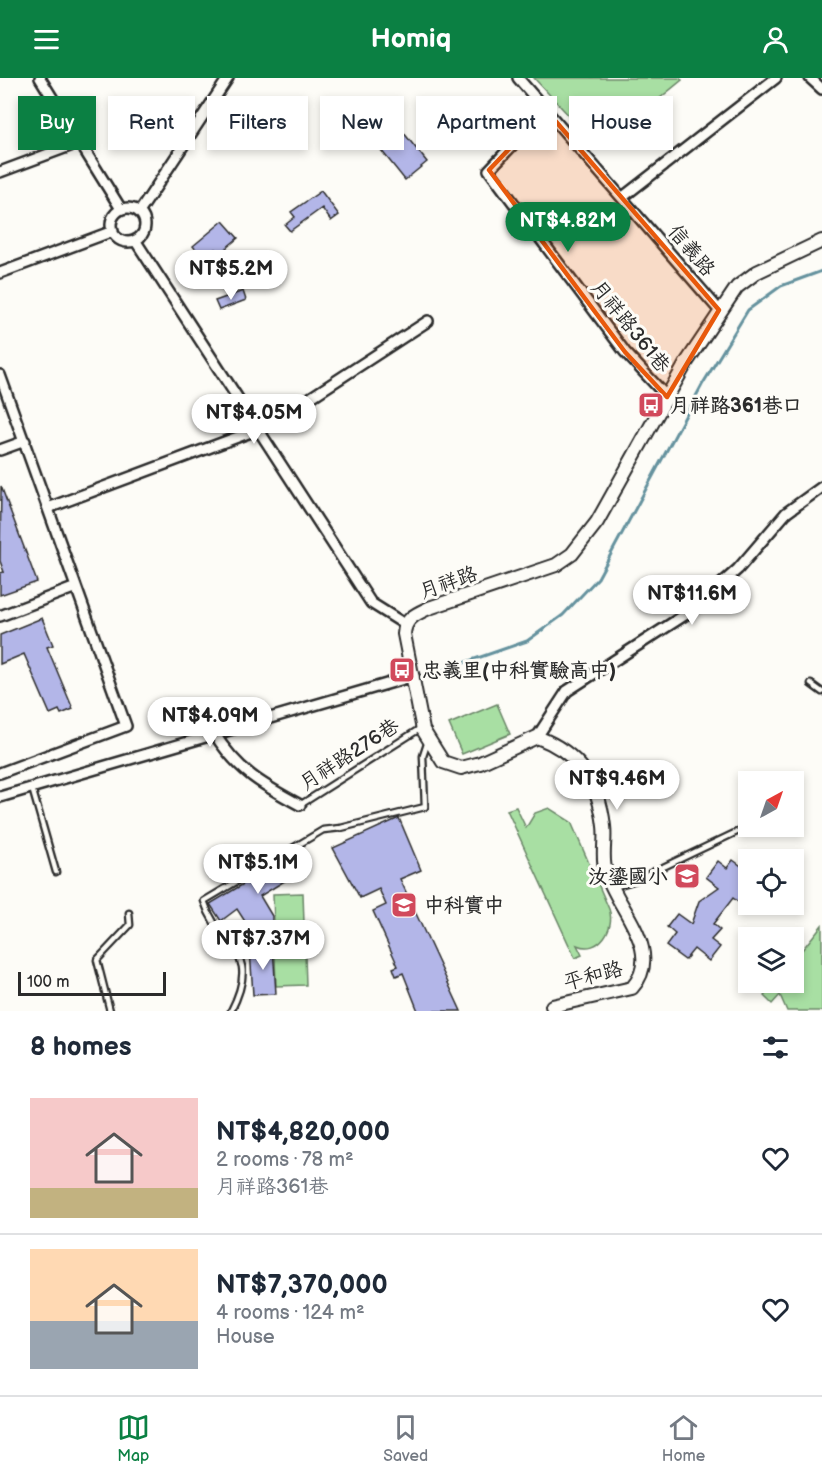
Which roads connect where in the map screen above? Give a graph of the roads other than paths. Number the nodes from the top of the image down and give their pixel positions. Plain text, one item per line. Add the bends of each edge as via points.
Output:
1 (40, 78) edge
2 (228, 78) edge
3 (518, 78) edge
4 (776, 78) edge
5 (810, 78) edge
6 (822, 89) edge
7 (51, 96) edge
8 (534, 96) edge
9 (557, 122) edge
10 (59, 150) edge
11 (83, 150) edge
12 (508, 150) edge
13 (0, 172) edge
14 (624, 197) junction
15 (121, 209) junction
16 (140, 211) junction
17 (113, 231) junction
18 (135, 240) junction
19 (822, 241) edge
20 (0, 273) edge
21 (719, 310) junction
22 (428, 321) dead end
23 (0, 375) edge
24 (667, 397) junction
25 (259, 429) junction
26 (25, 441) junction
27 (0, 450) edge
28 (822, 487) edge
29 (48, 508) junction
30 (76, 587) junction
31 (0, 616) edge
32 (406, 625) junction
33 (414, 679) junction
34 (811, 684) dead end
35 (822, 692) edge
36 (423, 727) junction
37 (215, 735) junction
38 (537, 737) junction
39 (428, 739) junction
40 (0, 773) edge
41 (32, 788) junction
42 (0, 797) edge
43 (300, 805) joint
44 (738, 831) edge
45 (56, 872) dead end
46 (612, 888) junction
47 (129, 913) dead end
48 (111, 1011) edge
49 (231, 1011) edge
50 (555, 1011) edge

1 - 7 street
2 - 16 street
3 - 8 street, 信義路
4 - 14 street
5 - 6 street
9 - 14 street, 信義路
10 - 13 street
11 - 15 street
12 - 24 street, 月祥路361巷 via 489,170 625,352
14 - 21 street, 信義路
15 - 16 street
15 - 17 street via 114,213 110,226
16 - 18 street via 146,223 142,236
17 - 18 street via 116,238 129,243
17 - 20 street
18 - 25 street
19 - 21 street, 月祥路 via 757,272 737,287
21 - 24 street, 月祥路
22 - 25 street
23 - 26 street
24 - 32 street, 月祥路 via 597,522 572,554 556,565 422,611
25 - 29 street
25 - 32 street via 371,603
26 - 27 street
26 - 29 street
28 - 38 street via 786,513 738,569 691,611 567,691
29 - 30 street
30 - 31 street
30 - 40 street via 126,726
32 - 33 street, 月祥路 via 404,634
33 - 36 street
33 - 37 street
34 - 35 lane
36 - 39 street
36 - 43 lane, 月祥路276巷
37 - 41 street
37 - 43 street, 月祥路276巷 via 232,760 255,779
38 - 39 street via 461,768 443,762
38 - 46 street, 平和路 via 551,742 584,767 592,780 605,827 605,870
39 - 49 lane via 423,756 425,807 323,830 204,901 210,919 240,954 243,988
41 - 42 street
41 - 45 lane
44 - 46 lane
46 - 50 street, 平和路 via 631,919 645,956 643,973 632,988 552,1006
47 - 48 lane via 130,925 97,960

